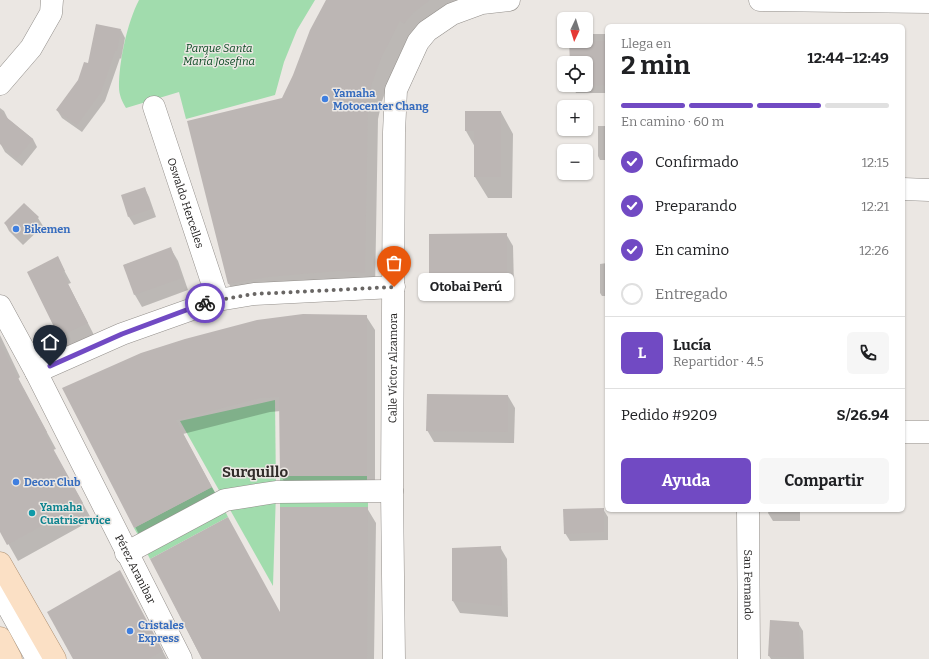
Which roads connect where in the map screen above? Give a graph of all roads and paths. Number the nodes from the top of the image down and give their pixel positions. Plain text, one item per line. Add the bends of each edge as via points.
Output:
1 (52, 0) edge
2 (509, 0) edge
3 (760, 0) edge
4 (840, 1) edge
5 (872, 1) edge
6 (929, 2) edge
7 (0, 84) edge
8 (154, 107) dead end
9 (905, 189) edge
10 (929, 190) edge
11 (394, 287) junction
12 (218, 300) junction
13 (0, 306) edge
14 (36, 372) junction
15 (905, 432) edge
16 (929, 432) edge
17 (392, 491) junction
18 (748, 512) edge
19 (126, 553) junction
20 (0, 563) edge
21 (0, 592) edge
22 (0, 638) edge
23 (175, 657) edge
24 (11, 659) edge
25 (37, 659) edge
26 (55, 659) edge
27 (394, 659) edge
28 (749, 659) edge

1 - 7 street via 51,12 31,48
2 - 11 street, Calle Víctor Alzamora via 482,3 452,14 427,31 418,42 396,90
3 - 4 street
4 - 5 street
5 - 6 street
8 - 12 street, Oswaldo Hercelles
9 - 10 street
11 - 12 street via 254,294
11 - 17 street, Calle Víctor Alzamora
12 - 14 street via 122,334
13 - 14 street, Pérez Aranibar
14 - 19 street, Pérez Aranibar
15 - 16 street
17 - 19 street via 276,492 225,500
17 - 27 street, Calle Víctor Alzamora
18 - 28 street, San Fernando
19 - 23 street, Pérez Aranibar
20 - 26 main road
21 - 25 street
22 - 24 main road

